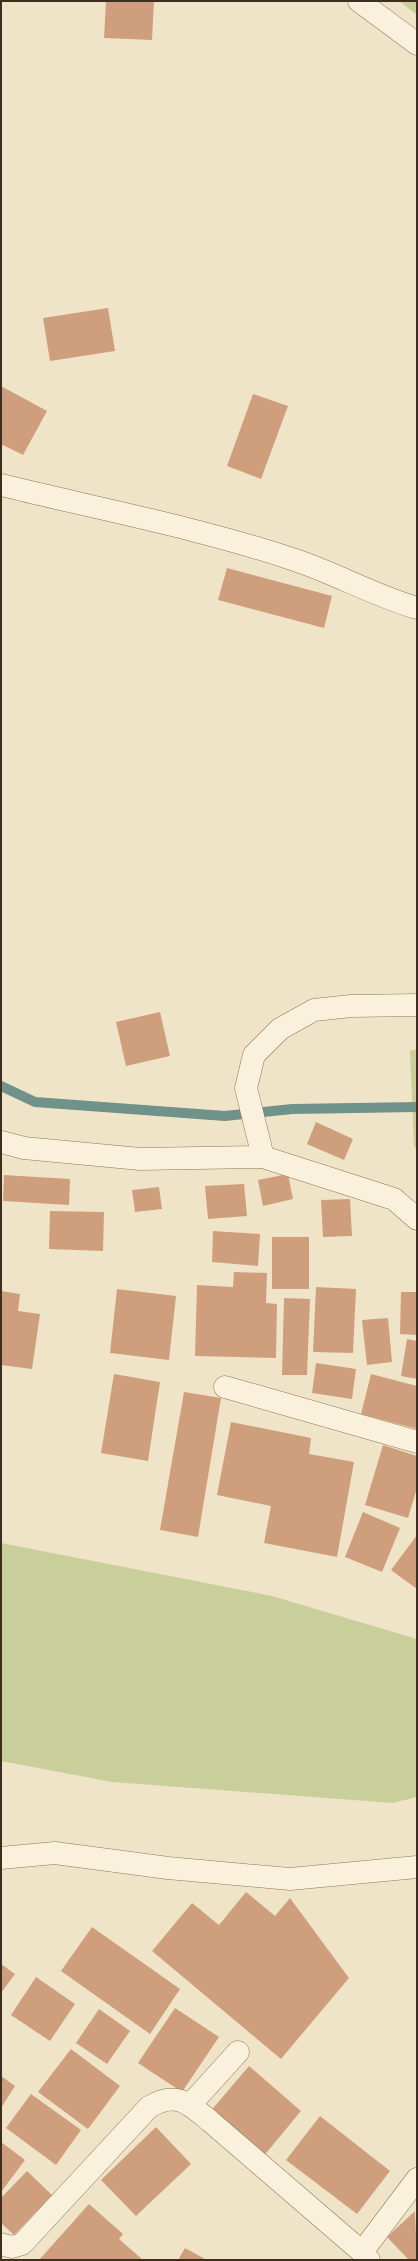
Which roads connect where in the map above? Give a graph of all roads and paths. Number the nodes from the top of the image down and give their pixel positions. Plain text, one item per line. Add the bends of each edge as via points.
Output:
1 (359, 1) edge
2 (417, 44) edge
3 (1, 485) edge
4 (417, 608) edge
5 (417, 1005) edge
6 (1, 1142) edge
7 (263, 1157) junction
8 (417, 1219) edge
9 (225, 1387) dead end
10 (417, 1442) edge
11 (1, 1858) edge
12 (417, 1867) edge
13 (238, 2052) dead end
14 (190, 2105) junction
15 (417, 2179) edge
16 (1, 2244) edge
17 (365, 2256) edge

1 - 2 street
3 - 4 street via 200,532 296,560 389,600
5 - 7 street via 351,1006 314,1010 280,1029 254,1055 246,1088
6 - 7 street via 24,1148 140,1159
7 - 8 street via 394,1199
9 - 10 street
11 - 12 street via 55,1853 168,1868 290,1879
13 - 14 street
14 - 16 street via 176,2098 161,2099 149,2107 22,2244
14 - 17 street
15 - 17 street

